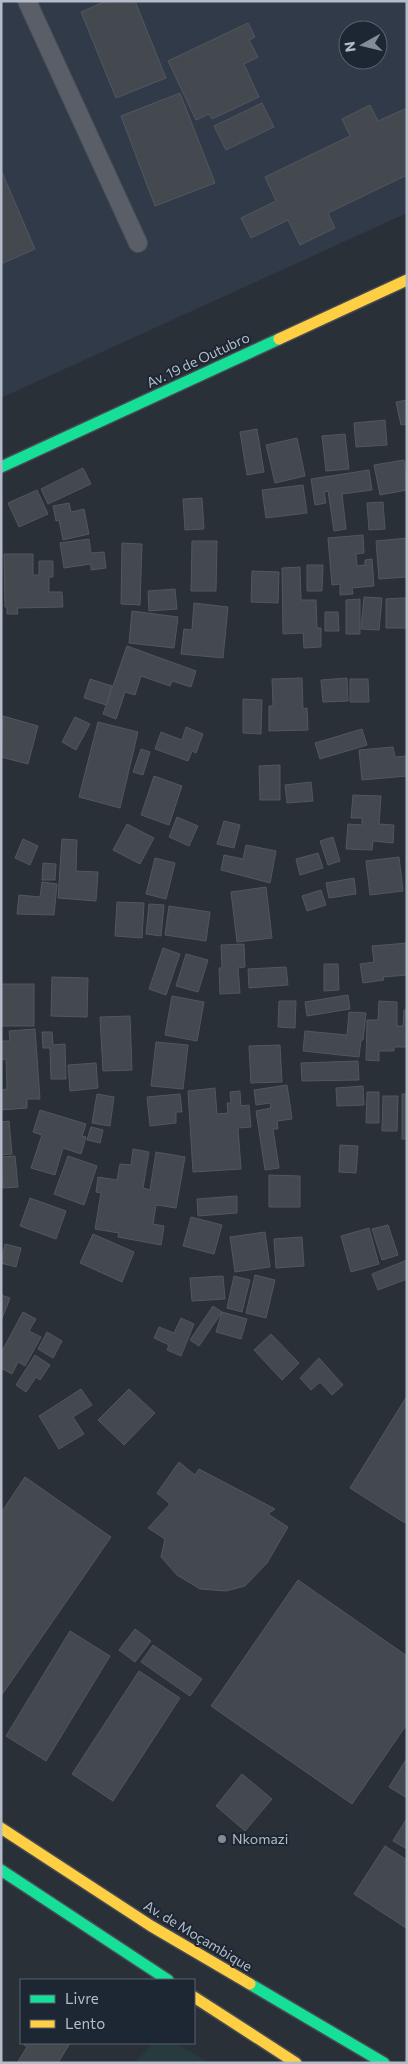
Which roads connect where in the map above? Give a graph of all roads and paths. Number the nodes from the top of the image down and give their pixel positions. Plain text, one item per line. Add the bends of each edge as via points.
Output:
1 (26, 1) edge
2 (138, 243) dead end
3 (407, 280) edge
4 (1, 467) edge
5 (1, 1828) edge
6 (1, 1870) edge
7 (166, 1979) edge
8 (195, 1998) edge
9 (296, 2063) edge
10 (384, 2063) edge

1 - 2 lane
3 - 4 main road, Av. 19 de Outubro
5 - 10 main road, Av. de Moçambique via 151,1926
6 - 7 main road
8 - 9 main road

